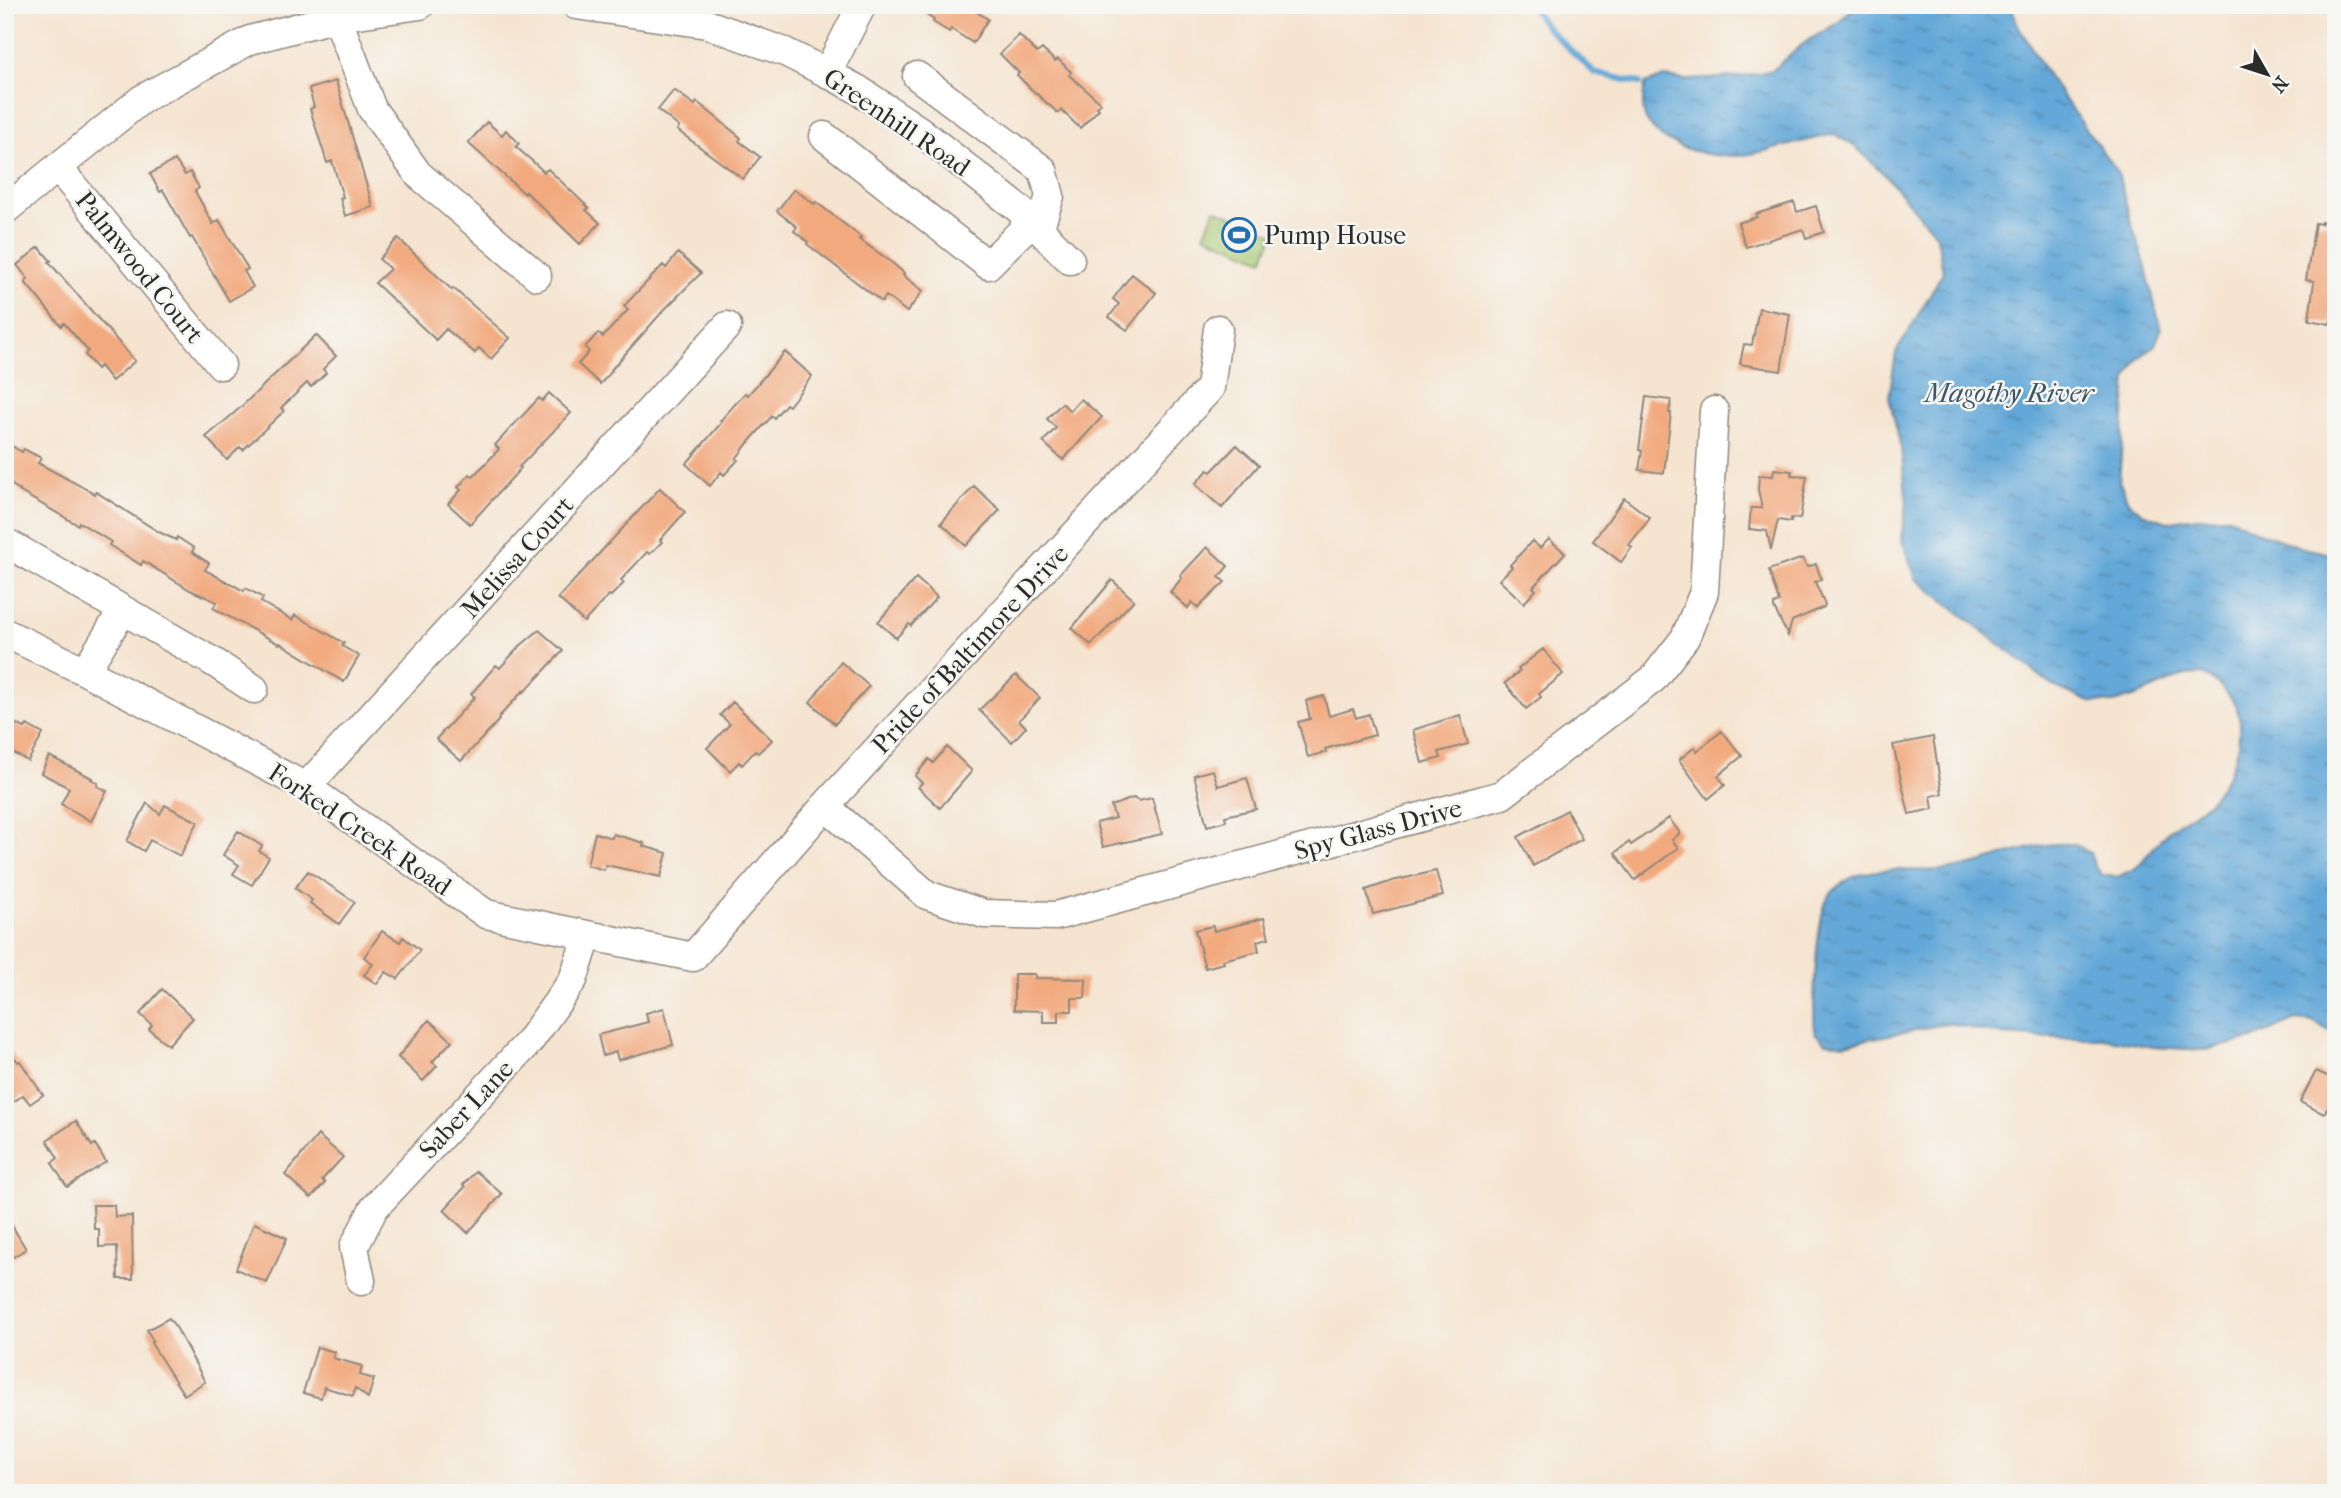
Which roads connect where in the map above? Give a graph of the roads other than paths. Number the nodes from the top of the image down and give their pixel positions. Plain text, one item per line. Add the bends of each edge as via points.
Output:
1 (420, 5) edge
2 (576, 5) edge
3 (862, 5) edge
4 (710, 14) edge
5 (337, 17) junction
6 (827, 74) junction
7 (917, 76) dead end
8 (824, 135) dead end
9 (59, 169) junction
10 (5, 210) edge
11 (1036, 226) junction
12 (1070, 260) dead end
13 (537, 276) dead end
14 (727, 326) dead end
15 (1218, 329) dead end
16 (221, 365) dead end
17 (1714, 411) dead end
18 (5, 542) edge
19 (123, 610) junction
20 (5, 633) edge
21 (85, 671) junction
22 (254, 689) dead end
23 (306, 788) junction
24 (825, 806) junction
25 (587, 936) junction
26 (693, 957) joint
27 (361, 1281) dead end

1 - 5 street
2 - 4 street, Greenhill Road
3 - 6 street
4 - 6 street, Greenhill Road
5 - 9 street via 250,40 142,99
5 - 13 street via 372,109 418,174
6 - 11 street, Greenhill Road via 920,131
7 - 11 street via 1044,170 1050,196
8 - 11 street via 988,265
9 - 10 street
9 - 16 street, Palmwood Court
11 - 12 street, Greenhill Road
14 - 23 street, Melissa Court
15 - 24 street, Pride of Baltimore Drive via 1210,388
17 - 24 street, Spy Glass Drive via 1704,592 1685,638 1653,679 1502,795 1056,916 984,914 927,895
18 - 19 street
19 - 21 street
19 - 22 street
20 - 21 street, Forked Creek Road
21 - 23 street, Forked Creek Road
23 - 25 street, Forked Creek Road via 486,914
24 - 26 street, Pride of Baltimore Drive
25 - 26 street, Forked Creek Road
25 - 27 street, Saber Lane via 573,980 529,1042 374,1208 354,1247

